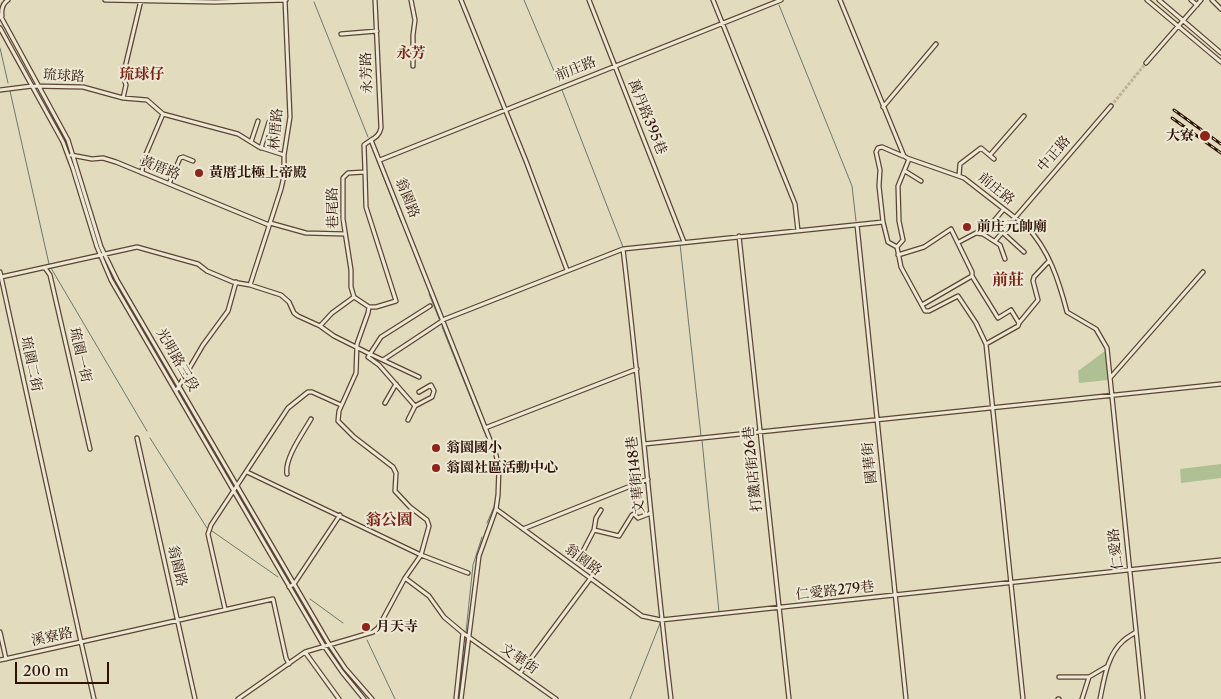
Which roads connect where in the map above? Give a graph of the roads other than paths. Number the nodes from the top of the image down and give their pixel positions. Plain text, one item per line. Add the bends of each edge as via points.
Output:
1 (8, 0) edge
2 (105, 0) edge
3 (285, 0) edge
4 (374, 0) edge
5 (411, 0) edge
6 (461, 0) edge
7 (588, 0) edge
8 (713, 0) edge
9 (781, 0) edge
10 (840, 0) edge
11 (1147, 0) edge
12 (1159, 0) edge
13 (1191, 0) edge
14 (1200, 0) edge
15 (1212, 0) edge
16 (141, 1) edge
17 (1197, 5) junction
18 (1221, 9) edge
19 (0, 15) edge
20 (1184, 21) junction
21 (3, 22) junction
22 (723, 23) junction
23 (1178, 27) junction
24 (0, 28) edge
25 (377, 31) junction
26 (341, 34) dead end
27 (936, 44) dead end
28 (1221, 53) edge
29 (1221, 62) edge
30 (1146, 63) tunnel mouth
31 (413, 66) dead end
32 (614, 66) junction
33 (32, 86) junction
34 (39, 86) junction
35 (0, 90) edge
36 (123, 98) junction
37 (883, 106) junction
38 (1111, 106) tunnel mouth
39 (506, 109) junction
40 (163, 114) junction
41 (1024, 116) dead end
42 (258, 121) dead end
43 (269, 122) dead end
44 (371, 140) junction
45 (251, 142) junction
46 (261, 148) junction
47 (72, 154) junction
48 (284, 155) junction
49 (990, 155) junction
50 (68, 156) junction
51 (904, 156) junction
52 (909, 159) junction
53 (994, 159) dead end
54 (380, 160) junction
55 (193, 161) dead end
56 (905, 171) junction
57 (365, 172) junction
58 (142, 173) junction
59 (959, 176) junction
60 (921, 181) dead end
61 (169, 184) junction
62 (1003, 210) junction
63 (1014, 218) junction
64 (883, 222) junction
65 (270, 224) junction
66 (857, 224) junction
67 (798, 231) junction
68 (1002, 232) junction
69 (345, 234) junction
70 (983, 234) junction
71 (740, 236) junction
72 (995, 241) junction
73 (684, 242) junction
74 (958, 242) junction
75 (624, 248) junction
76 (897, 248) junction
77 (1024, 252) dead end
78 (104, 254) junction
79 (99, 255) junction
80 (898, 255) junction
81 (1005, 259) dead end
82 (1050, 261) junction
83 (45, 268) junction
84 (567, 270) junction
85 (1203, 272) dead end
86 (0, 275) edge
87 (972, 276) junction
88 (236, 282) junction
89 (250, 285) junction
90 (354, 297) junction
91 (430, 306) dead end
92 (922, 306) junction
93 (369, 307) junction
94 (443, 321) junction
95 (1019, 323) junction
96 (320, 326) junction
97 (986, 344) junction
98 (357, 348) junction
99 (370, 354) junction
100 (384, 360) junction
101 (637, 369) junction
102 (419, 377) dead end
103 (1110, 379) junction
104 (396, 384) junction
105 (1221, 384) edge
106 (179, 386) junction
107 (176, 391) junction
108 (418, 392) dead end
109 (1112, 396) junction
110 (385, 403) dead end
111 (341, 405) junction
112 (415, 406) junction
113 (994, 409) junction
114 (311, 419) dead end
115 (408, 420) dead end
116 (876, 420) junction
117 (485, 428) junction
118 (760, 432) junction
119 (137, 438) dead end
120 (644, 444) junction
121 (90, 449) dead end
122 (247, 472) junction
123 (287, 474) dead end
124 (648, 479) junction
125 (238, 485) junction
126 (234, 492) junction
127 (496, 509) junction
128 (601, 510) dead end
129 (651, 513) junction
130 (340, 516) junction
131 (522, 529) junction
132 (594, 530) junction
133 (421, 555) junction
134 (1221, 560) edge
135 (1130, 570) junction
136 (468, 573) dead end
137 (404, 578) junction
138 (590, 579) junction
139 (1011, 582) junction
140 (294, 584) junction
141 (289, 587) junction
142 (896, 595) junction
143 (779, 608) junction
144 (225, 609) junction
145 (178, 620) junction
146 (661, 621) junction
147 (0, 632) edge
148 (1136, 632) junction
149 (463, 633) junction
150 (469, 637) junction
151 (82, 642) junction
152 (329, 644) junction
153 (324, 646) junction
154 (305, 652) junction
155 (6, 659) junction
156 (0, 660) edge
157 (289, 664) junction
158 (1107, 667) junction
159 (520, 673) junction
160 (1059, 677) dead end
161 (1090, 677) junction
162 (94, 699) edge
163 (194, 699) edge
164 (238, 699) edge
165 (339, 699) edge
166 (364, 699) edge
167 (372, 699) edge
168 (456, 699) edge
169 (461, 699) edge
170 (556, 699) edge
171 (671, 699) edge
172 (789, 699) edge
173 (906, 699) edge
174 (1023, 699) edge
175 (1082, 699) edge
176 (1100, 699) edge
177 (1143, 699) edge

1 - 21 street via 1,8
2 - 16 street
3 - 16 street
3 - 48 street, 林厝路 via 290,117
4 - 25 street, 永芳路
5 - 31 street via 415,20
6 - 39 street
7 - 32 street, 萬丹路395巷
8 - 22 street
9 - 22 street, 前庄路
10 - 37 street
11 - 23 street
12 - 20 street
13 - 17 street
14 - 17 street
15 - 18 street
16 - 36 street via 123,76 126,85
17 - 20 street
19 - 21 street, 光明路三段
20 - 23 street
20 - 28 street
21 - 34 street, 光明路三段
22 - 32 street, 前庄路
22 - 67 street via 795,204
23 - 29 street
23 - 30 street
24 - 33 street, 光明路三段
25 - 26 street
25 - 44 street, 永芳路 via 381,128
27 - 37 street
32 - 39 street, 前庄路
32 - 73 street, 萬丹路395巷
33 - 34 street, 琉球路
33 - 35 street, 琉球路
33 - 50 street, 光明路三段
34 - 36 street, 琉球路 via 83,87
34 - 47 street, 光明路三段 via 68,140
36 - 40 street, 琉球路 via 146,100
37 - 51 street
38 - 63 street, 中正路
39 - 54 street, 前庄路
39 - 84 street
40 - 45 street via 238,134
40 - 58 street via 142,161
41 - 49 street
42 - 45 street
43 - 46 street
44 - 54 street, 翁園路
44 - 57 street via 363,147
45 - 46 street
46 - 48 street
47 - 50 street
47 - 58 street, 黃厝路 via 102,158
47 - 78 street, 光明路三段
48 - 65 street, 林厝路 via 284,176
49 - 53 street
49 - 59 street via 981,148 960,164
50 - 79 street, 光明路三段
51 - 52 street, 前庄路
51 - 64 street, 前庄路 via 882,147 876,152
52 - 56 street
52 - 59 street, 前庄路
54 - 94 street, 翁園路
55 - 61 street via 180,158
56 - 60 street
56 - 76 street via 898,186 899,221 904,240
57 - 69 street, 巷尾路 via 348,173 343,178
57 - 93 street via 366,207 396,301
58 - 61 street, 黃厝路
59 - 62 street, 前庄路
61 - 65 street, 黃厝路
62 - 63 street, 前庄路
62 - 70 street
63 - 68 street, 中正路
63 - 82 street, 前庄路 via 1036,237
64 - 66 street
64 - 76 street via 888,242
65 - 69 street, 黃厝路 via 306,233
65 - 89 street, 林厝路
66 - 67 street
66 - 116 street, 國華街
67 - 71 street
68 - 72 street, 中正路
68 - 77 street
69 - 90 street, 巷尾路
70 - 72 street
70 - 74 street
71 - 73 street
71 - 118 street, 打鐵店街26巷
72 - 81 street via 1002,247
73 - 75 street
74 - 80 street via 951,229 928,245
74 - 87 street
75 - 84 street
75 - 101 street, 文華街148巷
76 - 80 street
78 - 79 street
78 - 88 street via 137,247 198,264
78 - 106 street, 光明路三段
79 - 83 street
79 - 107 street, 光明路三段
80 - 92 street
82 - 95 street via 1034,277 1038,300
82 - 103 street, 前庄路 via 1067,312 1096,329 1104,341
83 - 86 street
83 - 121 street, 琉園一街 via 50,275
84 - 94 street
85 - 103 street
86 - 151 street, 琉園二街
87 - 92 street
87 - 95 street via 998,318 1011,310
88 - 89 street
88 - 106 street via 228,312 203,345
89 - 96 street via 282,295 294,313
90 - 93 street
90 - 96 street
91 - 99 street via 382,337
92 - 97 street via 929,311 958,296
93 - 98 street
94 - 100 street
94 - 117 street, 翁園路
95 - 97 street
96 - 98 street
97 - 113 street
98 - 99 street
98 - 111 street via 356,372
99 - 100 street
99 - 104 street via 368,357
100 - 102 street
101 - 117 street
101 - 120 street, 文華街148巷
103 - 109 street, 前庄路
104 - 110 street
104 - 112 street
105 - 109 street
106 - 107 street
106 - 125 street, 光明路三段
107 - 126 street, 光明路三段
108 - 112 street via 431,385 434,391 432,396
109 - 113 street
109 - 135 street, 仁愛路
111 - 122 street via 308,392 288,408
111 - 133 street via 340,424 393,467 395,491 410,508 427,520 429,526
112 - 115 street
113 - 116 street
113 - 139 street
114 - 123 street via 289,459
116 - 118 street
116 - 142 street, 國華街
117 - 127 street, 翁園路 via 499,468
118 - 120 street
118 - 143 street, 打鐵店街26巷
119 - 145 street, 翁園路
120 - 124 street, 文華街148巷
122 - 125 street
122 - 130 street
124 - 129 street, 文華街148巷
124 - 131 street
125 - 126 street
125 - 140 street, 光明路三段
126 - 141 street, 光明路三段
126 - 144 street via 208,531
127 - 131 street, 翁園路
127 - 150 street, 翁園路 via 478,556
128 - 132 street
129 - 132 street via 638,518 632,515 618,536
129 - 146 street, 文華街148巷
130 - 133 street
130 - 140 street
131 - 138 street, 翁園路
132 - 138 street via 582,553 594,572
133 - 136 street
133 - 137 street
134 - 135 street, 仁愛路279巷
135 - 139 street, 仁愛路279巷
135 - 148 street, 仁愛路
137 - 149 street via 429,596 444,617
137 - 152 street via 378,628 366,635
138 - 146 street, 翁園路 via 642,616
138 - 159 street
139 - 142 street, 仁愛路279巷
139 - 174 street
140 - 141 street
140 - 152 street, 光明路三段
141 - 153 street, 光明路三段
142 - 143 street, 仁愛路279巷
142 - 173 street, 國華街
143 - 146 street, 仁愛路279巷
143 - 172 street, 打鐵店街26巷
144 - 145 street
144 - 157 street via 273,599
145 - 151 street
145 - 163 street, 翁園路
146 - 171 street, 文華街148巷
147 - 155 street
148 - 158 street via 1122,642
148 - 177 street, 仁愛路
149 - 150 street
149 - 168 street
150 - 159 street, 文華街
150 - 169 street, 翁園路
151 - 155 street, 溪寮路
151 - 162 street, 溪寮路
152 - 153 street
152 - 167 street, 光明路三段
153 - 154 street
153 - 166 street, 光明路三段
154 - 157 street
154 - 165 street
155 - 156 street, 溪寮路
157 - 164 street
158 - 161 street
158 - 176 street
159 - 170 street, 文華街
160 - 161 street
161 - 175 street

